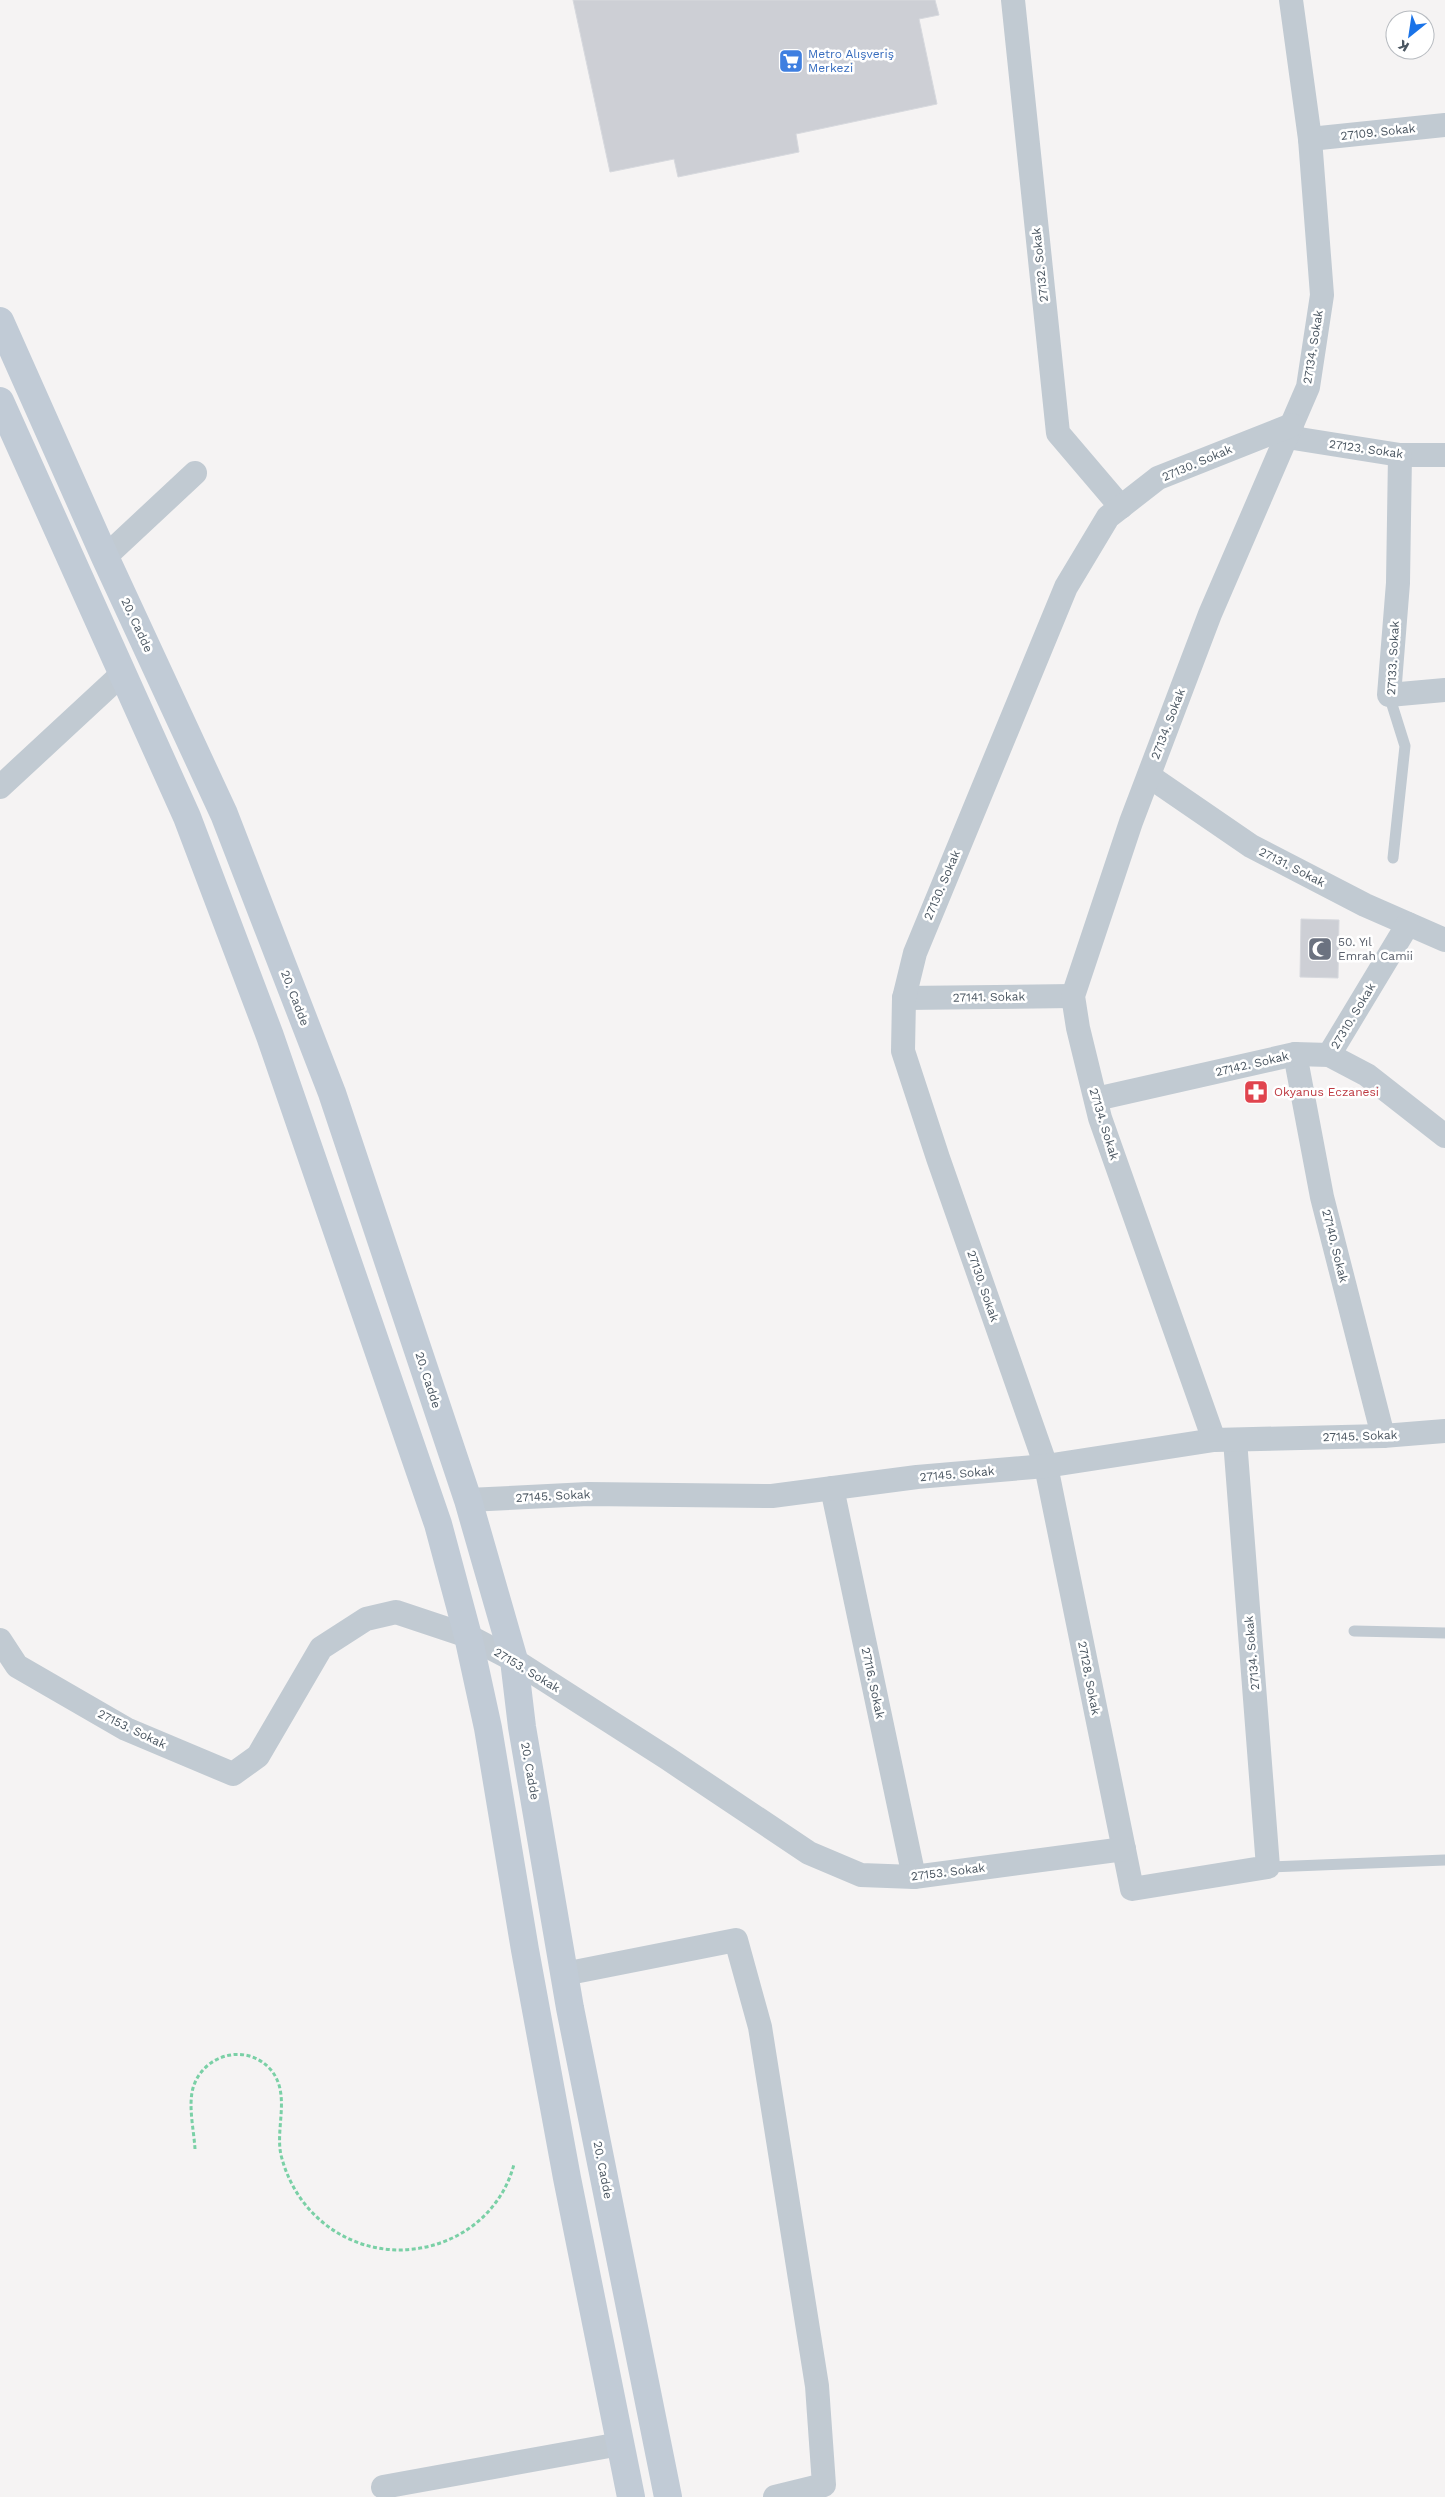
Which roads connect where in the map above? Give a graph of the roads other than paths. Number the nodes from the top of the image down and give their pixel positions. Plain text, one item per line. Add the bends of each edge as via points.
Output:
1 (1013, 0) edge
2 (1291, 0) edge
3 (1445, 125) edge
4 (1310, 138) junction
5 (0, 321) edge
6 (0, 401) edge
7 (1289, 431) junction
8 (1400, 455) junction
9 (1445, 455) edge
10 (195, 473) dead end
11 (1121, 507) junction
12 (105, 557) junction
13 (122, 674) junction
14 (1445, 690) edge
15 (1389, 695) junction
16 (1148, 776) junction
17 (0, 787) edge
18 (1393, 858) dead end
19 (1408, 924) junction
20 (1445, 940) edge
21 (1073, 996) junction
22 (904, 998) junction
23 (1294, 1054) junction
24 (1329, 1055) junction
25 (1096, 1099) junction
26 (1445, 1136) edge
27 (1445, 1431) edge
28 (1384, 1436) junction
29 (1224, 1440) junction
30 (1046, 1466) junction
31 (832, 1488) junction
32 (468, 1500) junction
33 (1354, 1631) dead end
34 (1445, 1633) edge
35 (468, 1636) junction
36 (0, 1640) edge
37 (514, 1660) junction
38 (1124, 1849) junction
39 (1445, 1860) edge
40 (1268, 1867) junction
41 (914, 1877) junction
42 (564, 1974) junction
43 (620, 2444) junction
44 (383, 2487) dead end
45 (631, 2497) edge
46 (668, 2497) edge
47 (775, 2497) edge

1 - 11 street, 27132. Sokak via 1058,433
2 - 4 street, 27134. Sokak
3 - 4 street, 27109. Sokak
4 - 7 street, 27134. Sokak via 1322,295 1308,387
5 - 12 main road, 20. Cadde
6 - 13 main road
7 - 8 street, 27123. Sokak
7 - 11 street, 27130. Sokak via 1158,478
7 - 16 street, 27134. Sokak via 1210,614
8 - 9 street, 27123. Sokak
8 - 15 street, 27133. Sokak via 1398,583
10 - 12 street
11 - 22 street, 27130. Sokak via 1108,517 1066,587 914,952
12 - 32 main road, 20. Cadde via 224,814 332,1093
13 - 17 street
13 - 35 main road via 187,817 270,1036 435,1515
14 - 15 street
15 - 18 lane, 27133. Sokak via 1405,746
16 - 19 street, 27131. Sokak via 1250,846
16 - 21 street, 27134. Sokak
19 - 20 street, 27131. Sokak
19 - 24 street, 27310. Sokak
21 - 22 street, 27141. Sokak
21 - 25 street, 27134. Sokak
22 - 30 street, 27130. Sokak via 903,1051
23 - 24 street, 27142. Sokak
23 - 25 street, 27142. Sokak
23 - 28 street, 27140. Sokak via 1322,1197
24 - 26 street, 27142. Sokak via 1367,1075
25 - 29 street, 27134. Sokak via 1100,1118
27 - 28 street, 27145. Sokak
28 - 29 street, 27145. Sokak
29 - 30 street, 27145. Sokak
29 - 40 street, 27134. Sokak
30 - 31 street, 27145. Sokak
30 - 38 street, 27128. Sokak
31 - 32 street, 27145. Sokak via 772,1496 588,1494
31 - 41 street, 27116. Sokak
32 - 37 main road, 20. Cadde
33 - 34 lane
35 - 36 street, 27153. Sokak via 396,1612 366,1619 321,1648 258,1756 233,1774 126,1729 16,1666
35 - 37 street, 27153. Sokak
35 - 43 main road via 488,1728 539,2029
37 - 41 street, 27153. Sokak via 809,1853 861,1876
37 - 42 main road, 20. Cadde via 522,1727
38 - 40 street, 27128. Sokak via 1132,1889
38 - 41 street, 27153. Sokak
39 - 40 lane
42 - 46 main road, 20. Cadde
42 - 47 street via 736,1940 760,2027 817,2386 824,2485
43 - 44 street
43 - 45 main road

